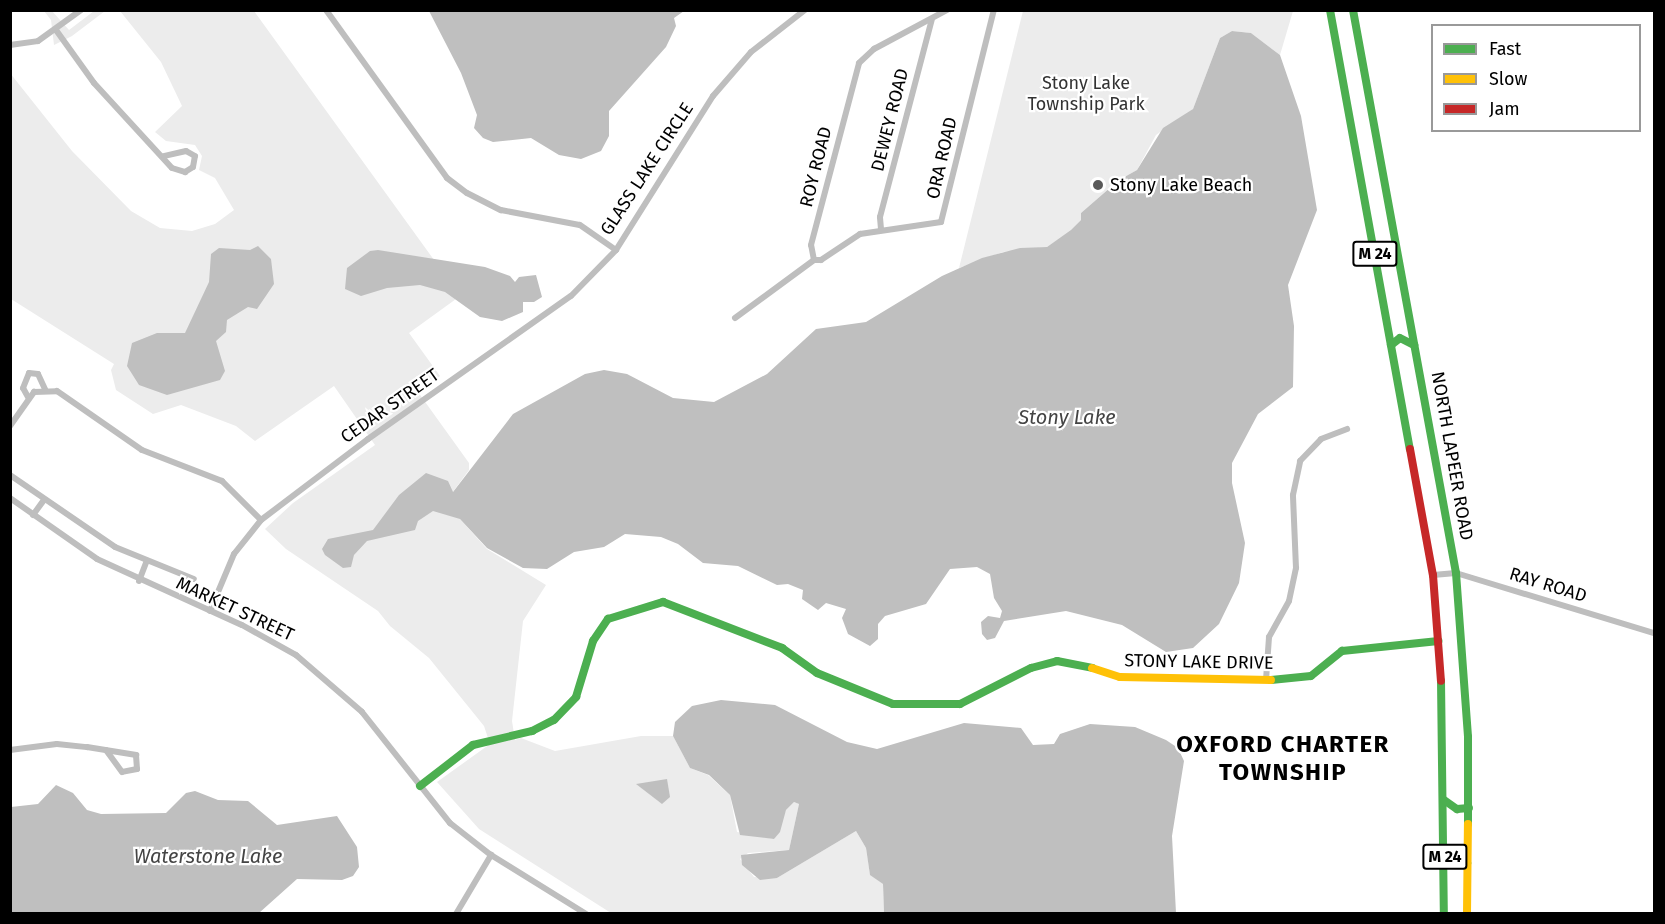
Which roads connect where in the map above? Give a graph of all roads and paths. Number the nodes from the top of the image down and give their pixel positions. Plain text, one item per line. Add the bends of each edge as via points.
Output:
1 (81, 10) edge
2 (326, 10) edge
3 (805, 10) edge
4 (947, 10) edge
5 (994, 10) edge
6 (1330, 10) edge
7 (1353, 10) edge
8 (932, 19) junction
9 (56, 30) junction
10 (10, 45) edge
11 (164, 156) junction
12 (881, 229) junction
13 (616, 250) junction
14 (814, 260) junction
15 (735, 318) dead end
16 (1392, 345) junction
17 (1414, 345) junction
18 (45, 389) junction
19 (28, 397) junction
20 (10, 426) edge
21 (1347, 429) dead end
22 (10, 475) edge
23 (10, 498) edge
24 (44, 500) junction
25 (33, 515) junction
26 (261, 520) junction
27 (147, 560) junction
28 (1456, 573) junction
29 (1433, 575) junction
30 (194, 579) dead end
31 (139, 581) junction
32 (210, 611) junction
33 (1654, 633) edge
34 (1438, 641) junction
35 (1266, 680) junction
36 (10, 750) edge
37 (106, 750) junction
38 (420, 786) junction
39 (1444, 800) junction
40 (1469, 808) junction
41 (1445, 852) junction
42 (491, 855) junction
43 (1468, 868) junction
44 (456, 914) edge
45 (586, 914) edge
46 (1444, 914) edge
47 (1467, 914) edge

1 - 9 street
2 - 13 street, GLASS LAKE CIRCLE via 447,178 467,194 501,210 580,225
3 - 13 street, GLASS LAKE CIRCLE via 751,52 713,96
4 - 8 street, ROY ROAD
5 - 12 street, ORA ROAD via 941,222
6 - 16 main road, M 24
7 - 17 main road, NORTH LAPEER ROAD / M 24
8 - 12 street, DEWEY ROAD via 883,206
8 - 14 street, ROY ROAD via 874,49 859,63 811,245 810,257
9 - 10 street via 38,41
9 - 11 street via 94,83
11 - 11 street via 172,168 185,172 193,167 195,156 186,151
12 - 14 street, ORA ROAD via 860,234 821,260
13 - 26 street, CEDAR STREET via 571,296
14 - 15 street, ORA ROAD
16 - 17 main road via 1400,338
16 - 29 main road, M 24
17 - 28 main road, NORTH LAPEER ROAD / M 24
18 - 19 street
18 - 19 street via 38,374 29,374 23,388
18 - 26 street via 68,396 142,450 209,473 237,493
19 - 20 street
21 - 35 street via 1310,448 1294,481 1296,568 1289,601 1269,637
22 - 24 street
23 - 25 street, MARKET STREET
24 - 25 street
24 - 27 street via 115,547
25 - 31 street, MARKET STREET via 97,559
26 - 32 street, CEDAR STREET via 234,554
27 - 30 street
27 - 31 street
28 - 29 street, RAY ROAD
28 - 33 street, RAY ROAD
28 - 40 main road, NORTH LAPEER ROAD / M 24
29 - 34 main road, M 24
31 - 32 street, MARKET STREET
32 - 38 street, MARKET STREET via 271,639 318,671 362,712
34 - 35 main road, STONY LAKE DRIVE via 1342,651 1311,676
34 - 39 main road, M 24
35 - 38 main road, STONY LAKE DRIVE via 1120,677 1057,661 1030,668 960,704 913,707 893,704 817,673 782,648 663,602 608,619 593,641 576,697 554,720 532,731 473,745
36 - 37 street via 57,744
37 - 37 street via 136,755 137,769 122,772
38 - 42 street, MARKET STREET via 450,824
39 - 40 main road via 1457,809
39 - 41 main road, M 24
40 - 43 main road, NORTH LAPEER ROAD / M 24
41 - 43 main road via 1458,850
41 - 46 main road, M 24
42 - 44 street
42 - 45 street, MARKET STREET
43 - 47 main road, NORTH LAPEER ROAD / M 24

